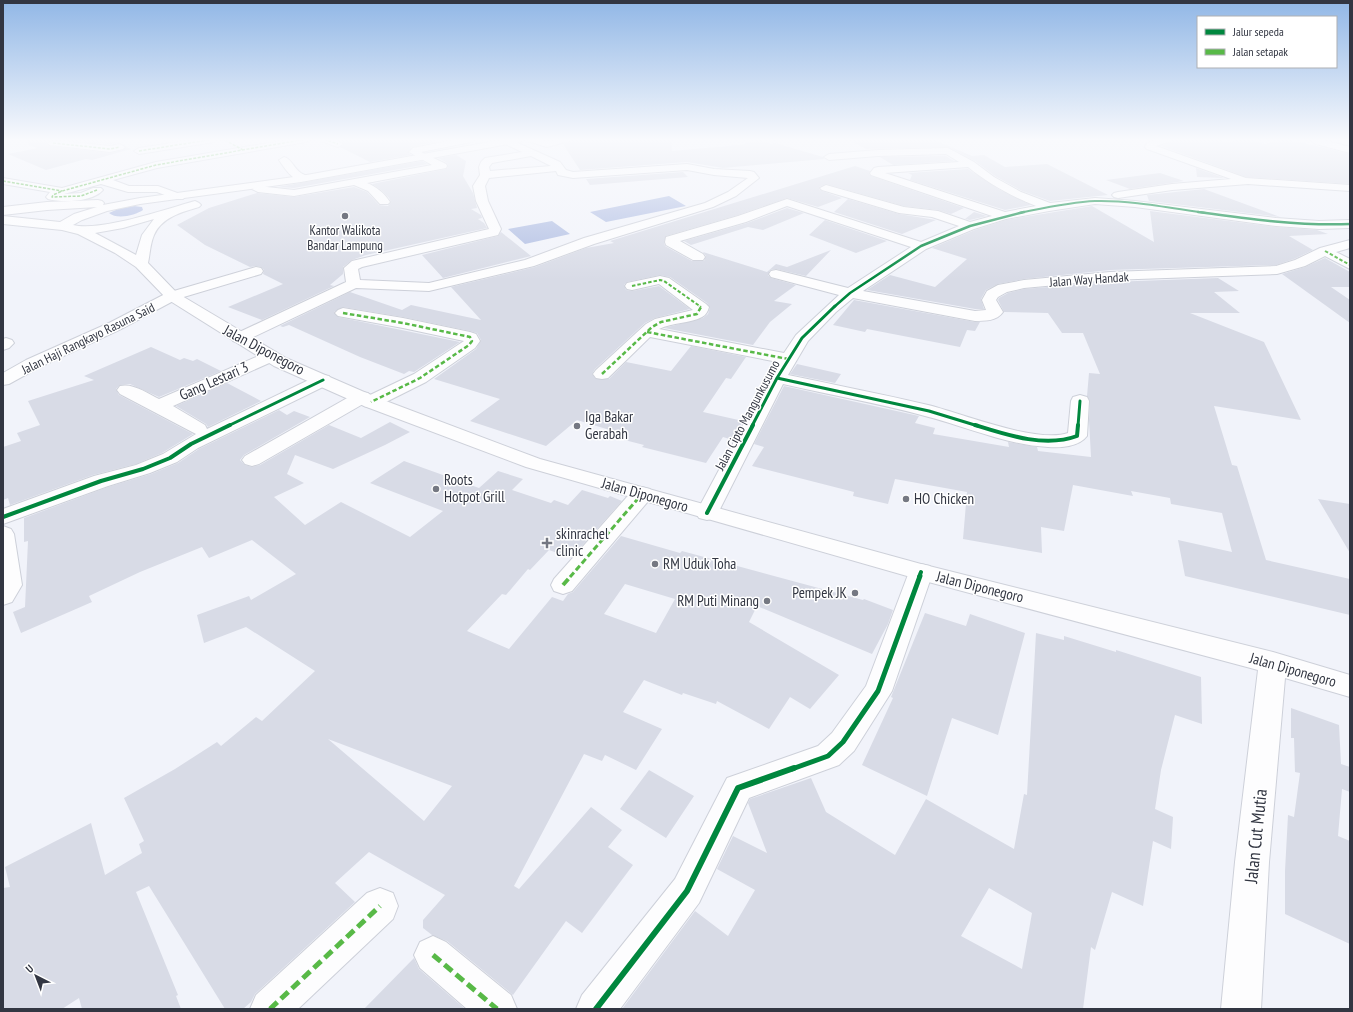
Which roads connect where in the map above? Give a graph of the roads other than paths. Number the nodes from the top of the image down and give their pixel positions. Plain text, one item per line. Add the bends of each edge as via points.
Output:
1 (34, 186) edge
2 (98, 186) edge
3 (108, 186) edge
4 (253, 186) edge
5 (270, 186) edge
6 (332, 186) edge
7 (367, 186) edge
8 (479, 186) edge
9 (743, 186) edge
10 (915, 186) edge
11 (1003, 186) edge
12 (1191, 186) edge
13 (1324, 186) edge
14 (826, 188) dead end
15 (1350, 188) edge
16 (258, 189) junction
17 (179, 197) junction
18 (140, 201) junction
19 (1095, 201) junction
20 (384, 202) dead end
21 (1049, 207) junction
22 (3, 211) edge
23 (173, 212) junction
24 (1004, 216) junction
25 (3, 220) edge
26 (1350, 224) edge
27 (62, 226) junction
28 (970, 226) junction
29 (82, 231) junction
30 (1350, 244) edge
31 (921, 246) junction
32 (1324, 251) junction
33 (698, 257) dead end
34 (141, 264) junction
35 (1350, 265) edge
36 (256, 271) dead end
37 (776, 274) dead end
38 (353, 284) junction
39 (632, 286) dead end
40 (850, 293) junction
41 (172, 296) junction
42 (343, 313) dead end
43 (647, 332) junction
44 (239, 338) junction
45 (270, 356) junction
46 (788, 359) junction
47 (3, 364) edge
48 (32, 364) junction
49 (602, 374) dead end
50 (777, 378) junction
51 (3, 380) edge
52 (323, 380) junction
53 (126, 390) dead end
54 (366, 399) junction
55 (1080, 401) dead end
56 (159, 406) junction
57 (198, 429) dead end
58 (252, 460) dead end
59 (642, 494) junction
60 (707, 513) junction
61 (3, 517) edge
62 (3, 534) edge
63 (921, 572) junction
64 (563, 585) dead end
65 (3, 596) edge
66 (1273, 663) junction
67 (1350, 686) edge
68 (380, 906) dead end
69 (433, 955) dead end
70 (270, 1009) edge
71 (497, 1009) edge
72 (596, 1009) edge
73 (1241, 1009) edge

1 - 2 street via 62,191 52,197 93,193
3 - 17 street via 158,189
4 - 17 street
5 - 16 street
6 - 16 street via 294,193
7 - 20 street
8 - 38 street via 494,232 357,264 351,268
9 - 38 street via 709,205 589,241 529,263 429,287
10 - 24 street
11 - 21 street
12 - 19 street via 1138,191
13 - 15 street
14 - 28 street via 904,210 934,214
16 - 23 street
17 - 18 street
18 - 22 street
18 - 23 street via 158,203
18 - 27 street via 104,208
19 - 21 street, Jalan Cipto Mangunkusumo
19 - 26 street, Jalan Cipto Mangunkusumo via 1276,222
21 - 24 street, Jalan Cipto Mangunkusumo
23 - 29 street
23 - 34 street via 149,231
24 - 28 street, Jalan Cipto Mangunkusumo
25 - 27 street, Jalan Diponegoro
27 - 29 street, Jalan Diponegoro
28 - 31 street, Jalan Cipto Mangunkusumo
29 - 34 street, Jalan Diponegoro
30 - 32 street, Jalan Way Handak
31 - 33 street via 787,202 742,219 671,240
31 - 40 street, Jalan Cipto Mangunkusumo
32 - 35 street
32 - 40 street, Jalan Way Handak via 1300,263 1277,270 1110,276 1003,288 992,294 989,300 995,312 986,316
34 - 41 street, Jalan Diponegoro
36 - 41 street, Jalan Haji Rangkayo Rasuna Said
37 - 40 street
38 - 44 street
39 - 43 street via 660,280 701,307 697,314 661,322
40 - 46 street, Jalan Cipto Mangunkusumo via 802,338
41 - 44 street, Jalan Diponegoro
41 - 48 street, Jalan Haji Rangkayo Rasuna Said via 115,326
42 - 54 street via 470,337 472,341 420,378
43 - 46 street
43 - 49 street
44 - 45 street, Jalan Diponegoro
45 - 52 street, Jalan Diponegoro
45 - 56 street, Gang Lestari 3
46 - 50 street, Jalan Cipto Mangunkusumo
47 - 48 street
48 - 51 street, Jalan Haji Rangkayo Rasuna Said
50 - 55 street via 931,411 983,429 1051,441 1071,440 1076,436
50 - 60 street, Jalan Cipto Mangunkusumo
52 - 54 street, Jalan Diponegoro
52 - 61 street via 192,444 170,458
53 - 56 street, Gang Lestari 3
54 - 58 street
54 - 59 street, Jalan Diponegoro via 533,463
56 - 57 street, Gang Lestari 3
59 - 60 street, Jalan Diponegoro
59 - 64 street
60 - 63 street, Jalan Diponegoro
62 - 65 street via 10,585
63 - 66 street, Jalan Diponegoro
63 - 72 street via 878,691 843,742 828,756 738,788 687,891
66 - 67 street, Jalan Diponegoro
66 - 73 street, Jalan Cut Mutia via 1252,862
68 - 70 street
69 - 71 street

